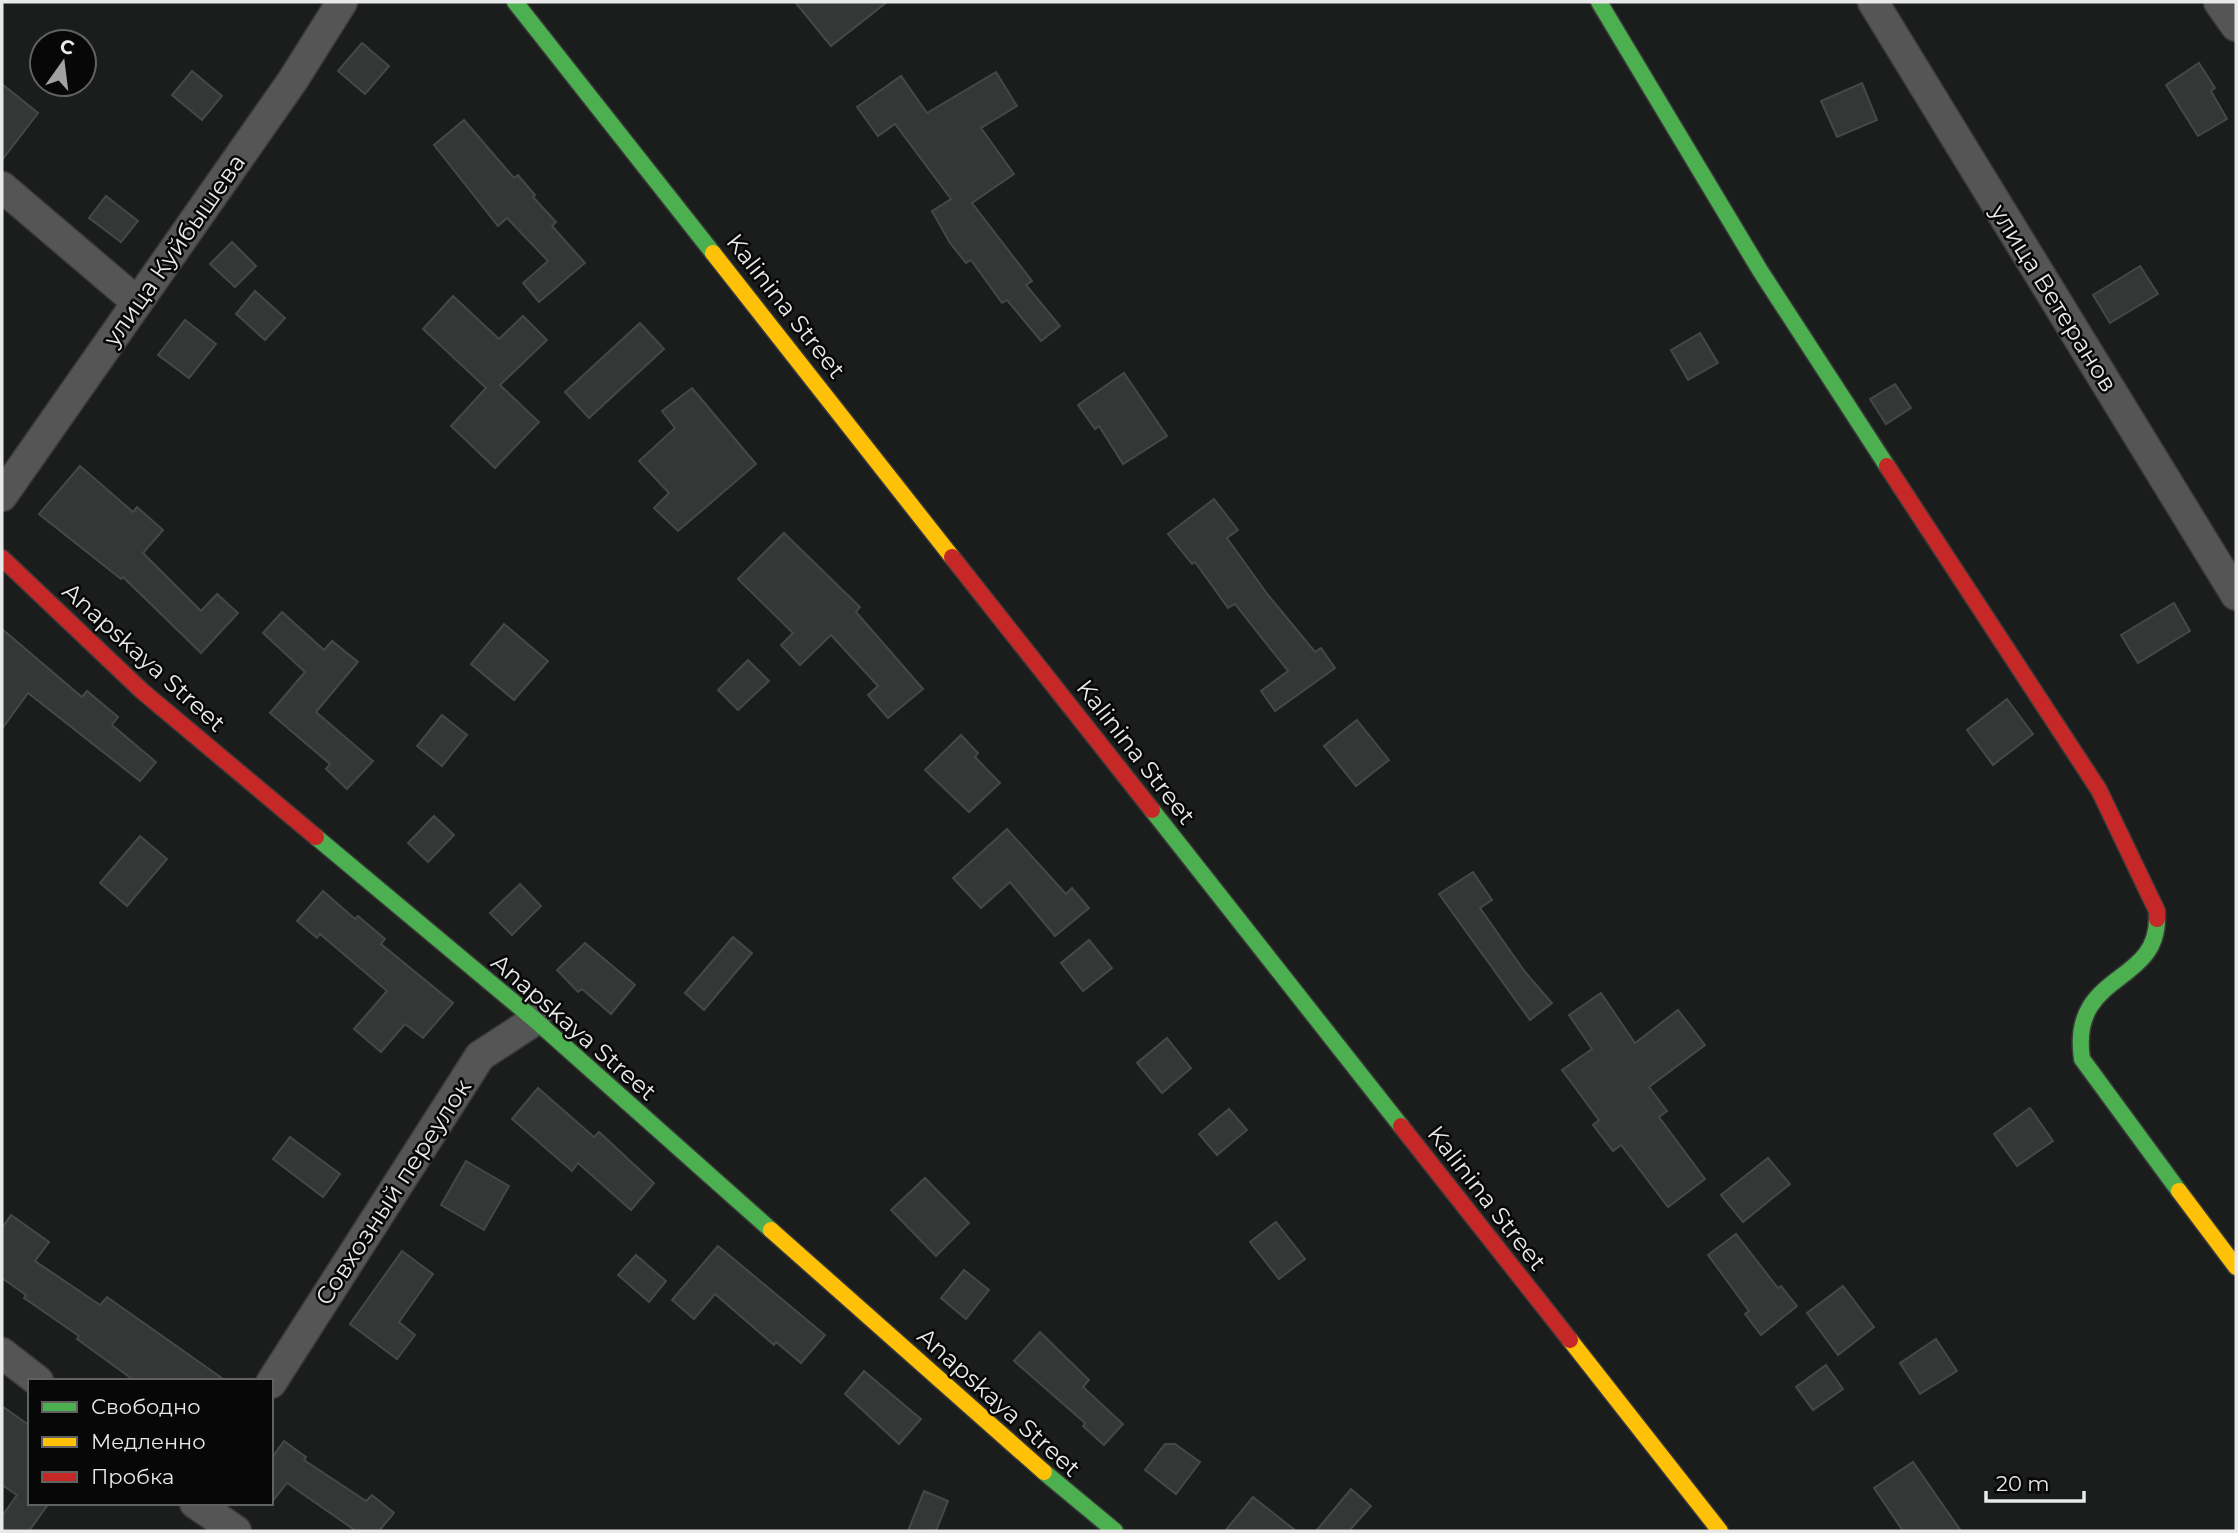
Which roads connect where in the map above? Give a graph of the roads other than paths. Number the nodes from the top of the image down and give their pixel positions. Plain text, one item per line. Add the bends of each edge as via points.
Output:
1 (342, 2) edge
2 (514, 2) edge
3 (1599, 2) edge
4 (1873, 2) edge
5 (2219, 2) edge
6 (2236, 26) edge
7 (2, 187) edge
8 (137, 302) junction
9 (2, 496) edge
10 (2, 558) edge
11 (2236, 595) edge
12 (535, 1020) junction
13 (2236, 1267) edge
14 (2, 1353) edge
15 (35, 1379) edge
16 (273, 1380) edge
17 (196, 1511) edge
18 (236, 1531) edge
19 (1115, 1531) edge
20 (1720, 1531) edge

1 - 8 street, улица Куйбышева via 293,80
2 - 20 street, Kalinina Street
3 - 13 street via 1761,272 2099,790 2157,911 2157,933 2148,952 2091,1003 2079,1023 2076,1040 2082,1059
4 - 11 street, улица Ветеранов
5 - 6 street
7 - 8 street
8 - 9 street, улица Куйбышева
10 - 12 street, Anapskaya Street via 142,691
12 - 16 street, Совхозный переулок via 480,1056
12 - 19 street, Anapskaya Street
14 - 15 street
17 - 18 street

